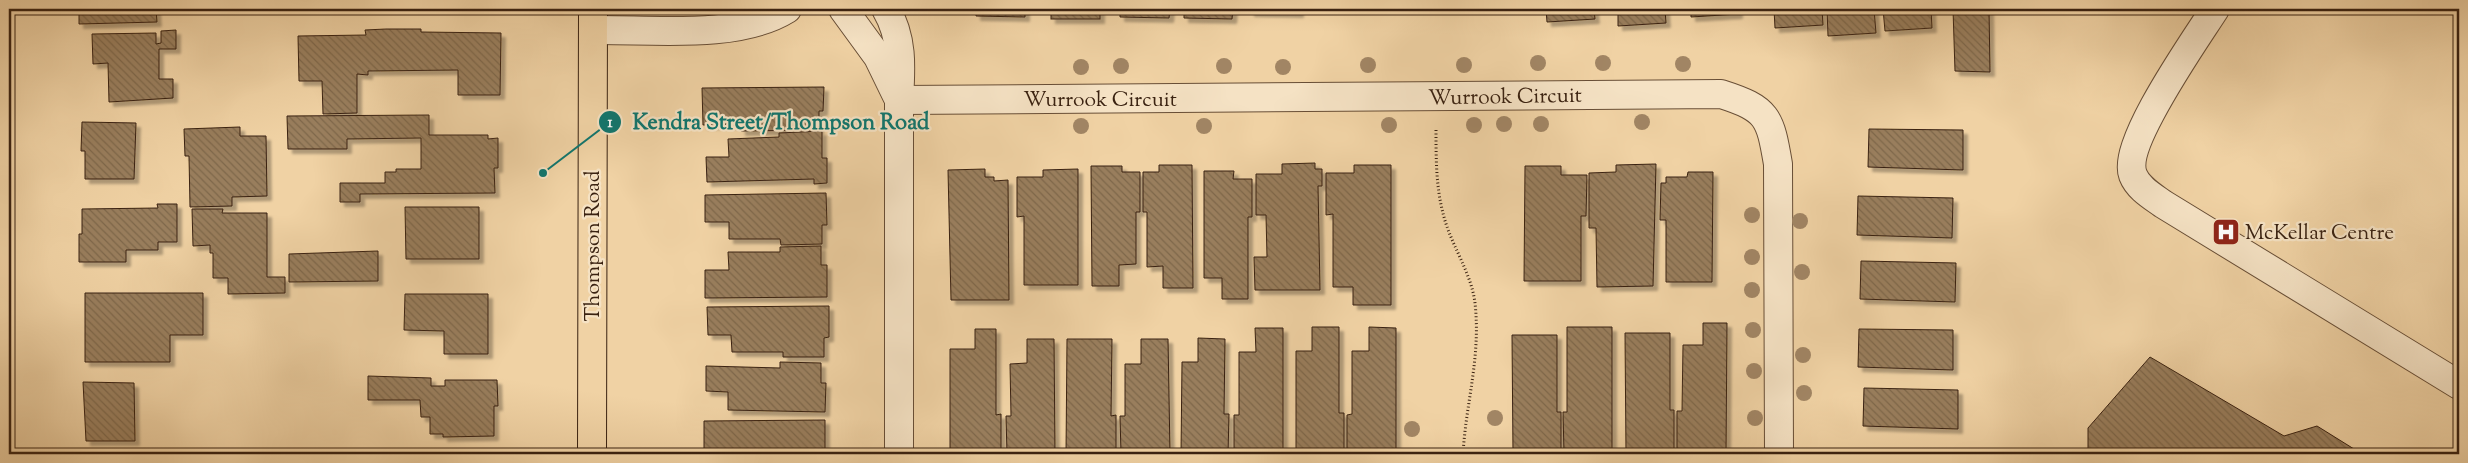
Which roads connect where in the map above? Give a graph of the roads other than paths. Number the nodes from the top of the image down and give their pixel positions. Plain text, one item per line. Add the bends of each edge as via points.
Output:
1 (787, 9) edge
2 (842, 9) edge
3 (886, 9) edge
4 (2215, 9) edge
5 (593, 19) edge
6 (899, 100) junction
7 (2459, 386) edge
8 (592, 454) edge
9 (899, 454) edge
10 (1779, 454) edge

1 - 5 street via 766,20 736,28
2 - 6 street via 878,56
3 - 6 street via 900,45
4 - 7 street via 2136,141 2132,164 2136,181 2163,204
5 - 8 main road, Thompson Road
6 - 9 street
6 - 10 street, Wurrook Circuit via 1721,94 1742,101 1760,111 1772,129 1778,164

